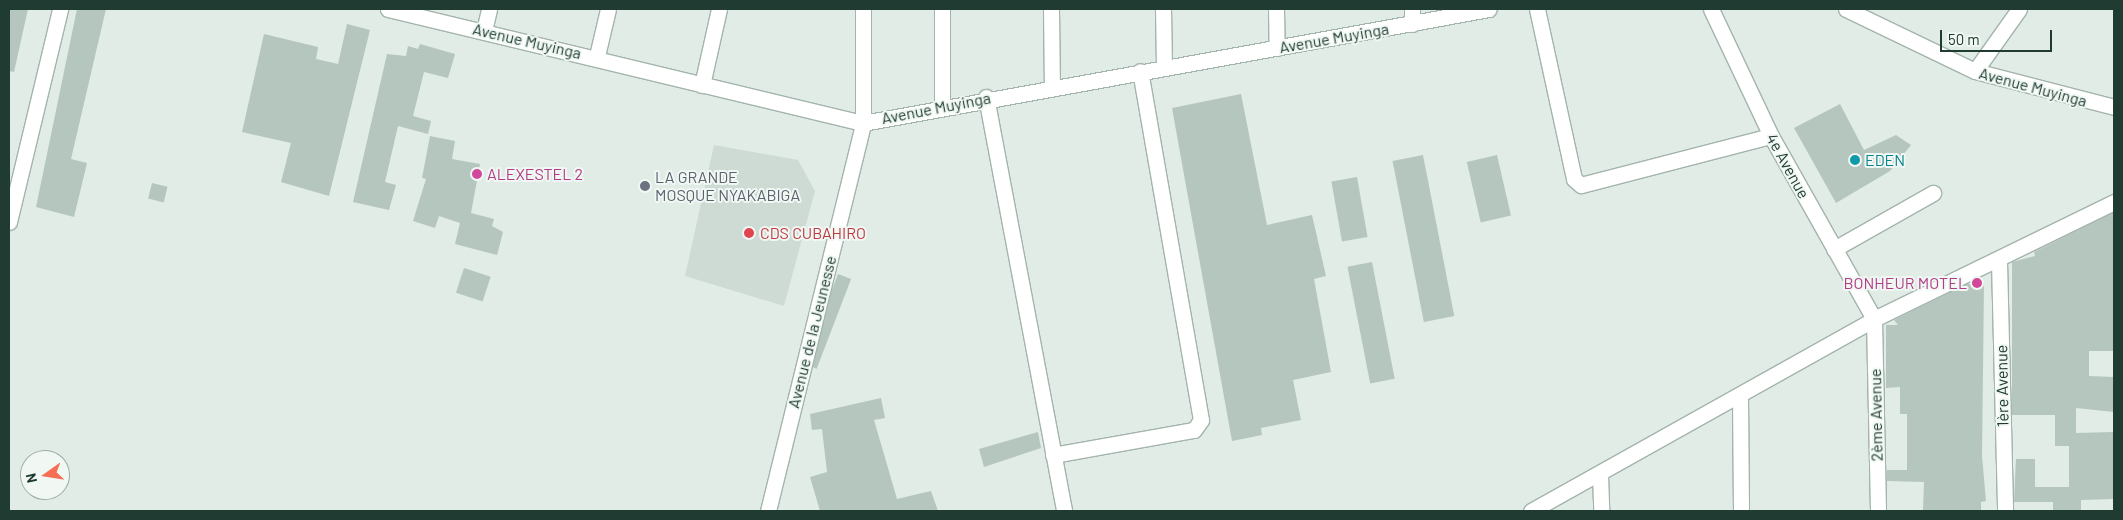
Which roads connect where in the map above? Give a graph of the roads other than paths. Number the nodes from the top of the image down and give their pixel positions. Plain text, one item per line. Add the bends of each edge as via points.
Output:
1 (60, 9) edge
2 (388, 9) edge
3 (489, 9) edge
4 (608, 9) edge
5 (719, 9) edge
6 (863, 9) edge
7 (942, 9) edge
8 (1051, 9) edge
9 (1163, 9) edge
10 (1276, 9) edge
11 (1489, 9) edge
12 (1537, 9) edge
13 (1711, 9) edge
14 (1846, 9) edge
15 (2019, 9) edge
16 (1412, 16) edge
17 (484, 31) junction
18 (1276, 48) junction
19 (597, 56) junction
20 (1164, 66) junction
21 (1140, 71) junction
22 (1975, 71) junction
23 (702, 85) junction
24 (1052, 86) junction
25 (986, 98) junction
26 (942, 107) junction
27 (2114, 107) edge
28 (863, 123) junction
29 (1771, 136) junction
30 (1933, 193) dead end
31 (2114, 202) edge
32 (9, 222) edge
33 (1834, 249) junction
34 (1999, 261) junction
35 (1874, 319) junction
36 (1740, 396) junction
37 (1053, 455) junction
38 (1600, 474) junction
39 (768, 511) edge
40 (1064, 511) edge
41 (1531, 511) edge
42 (1601, 511) edge
43 (1741, 511) edge
44 (1878, 511) edge
45 (2005, 511) edge

1 - 32 street
2 - 17 street, Avenue Muyinga
3 - 17 street
4 - 19 street
5 - 23 street
6 - 28 street, Avenue de la Jeunesse
7 - 26 street
8 - 24 street
9 - 20 street
10 - 18 street
11 - 16 street, Avenue Muyinga
12 - 29 street via 1574,179 1581,185
13 - 29 street, 4e Avenue
14 - 22 street, Avenue Muyinga
15 - 22 street
16 - 18 street, Avenue Muyinga
17 - 19 street, Avenue Muyinga
18 - 20 street, Avenue Muyinga
19 - 23 street, Avenue Muyinga
20 - 21 street, Avenue Muyinga
21 - 24 street, Avenue Muyinga
21 - 37 street via 1201,420 1194,430
22 - 27 street, Avenue Muyinga via 2052,95
23 - 28 street, Avenue Muyinga
24 - 25 street, Avenue Muyinga
25 - 26 street, Avenue Muyinga
25 - 37 street
26 - 28 street, Avenue Muyinga
28 - 39 street, Avenue de la Jeunesse
29 - 33 street, 4e Avenue
30 - 33 street
31 - 34 street
33 - 35 street, 4e Avenue
34 - 35 street
34 - 45 street, 1ère Avenue
35 - 36 street
35 - 44 street, 2ème Avenue
36 - 38 street
36 - 43 street
37 - 40 street
38 - 41 street
38 - 42 street

